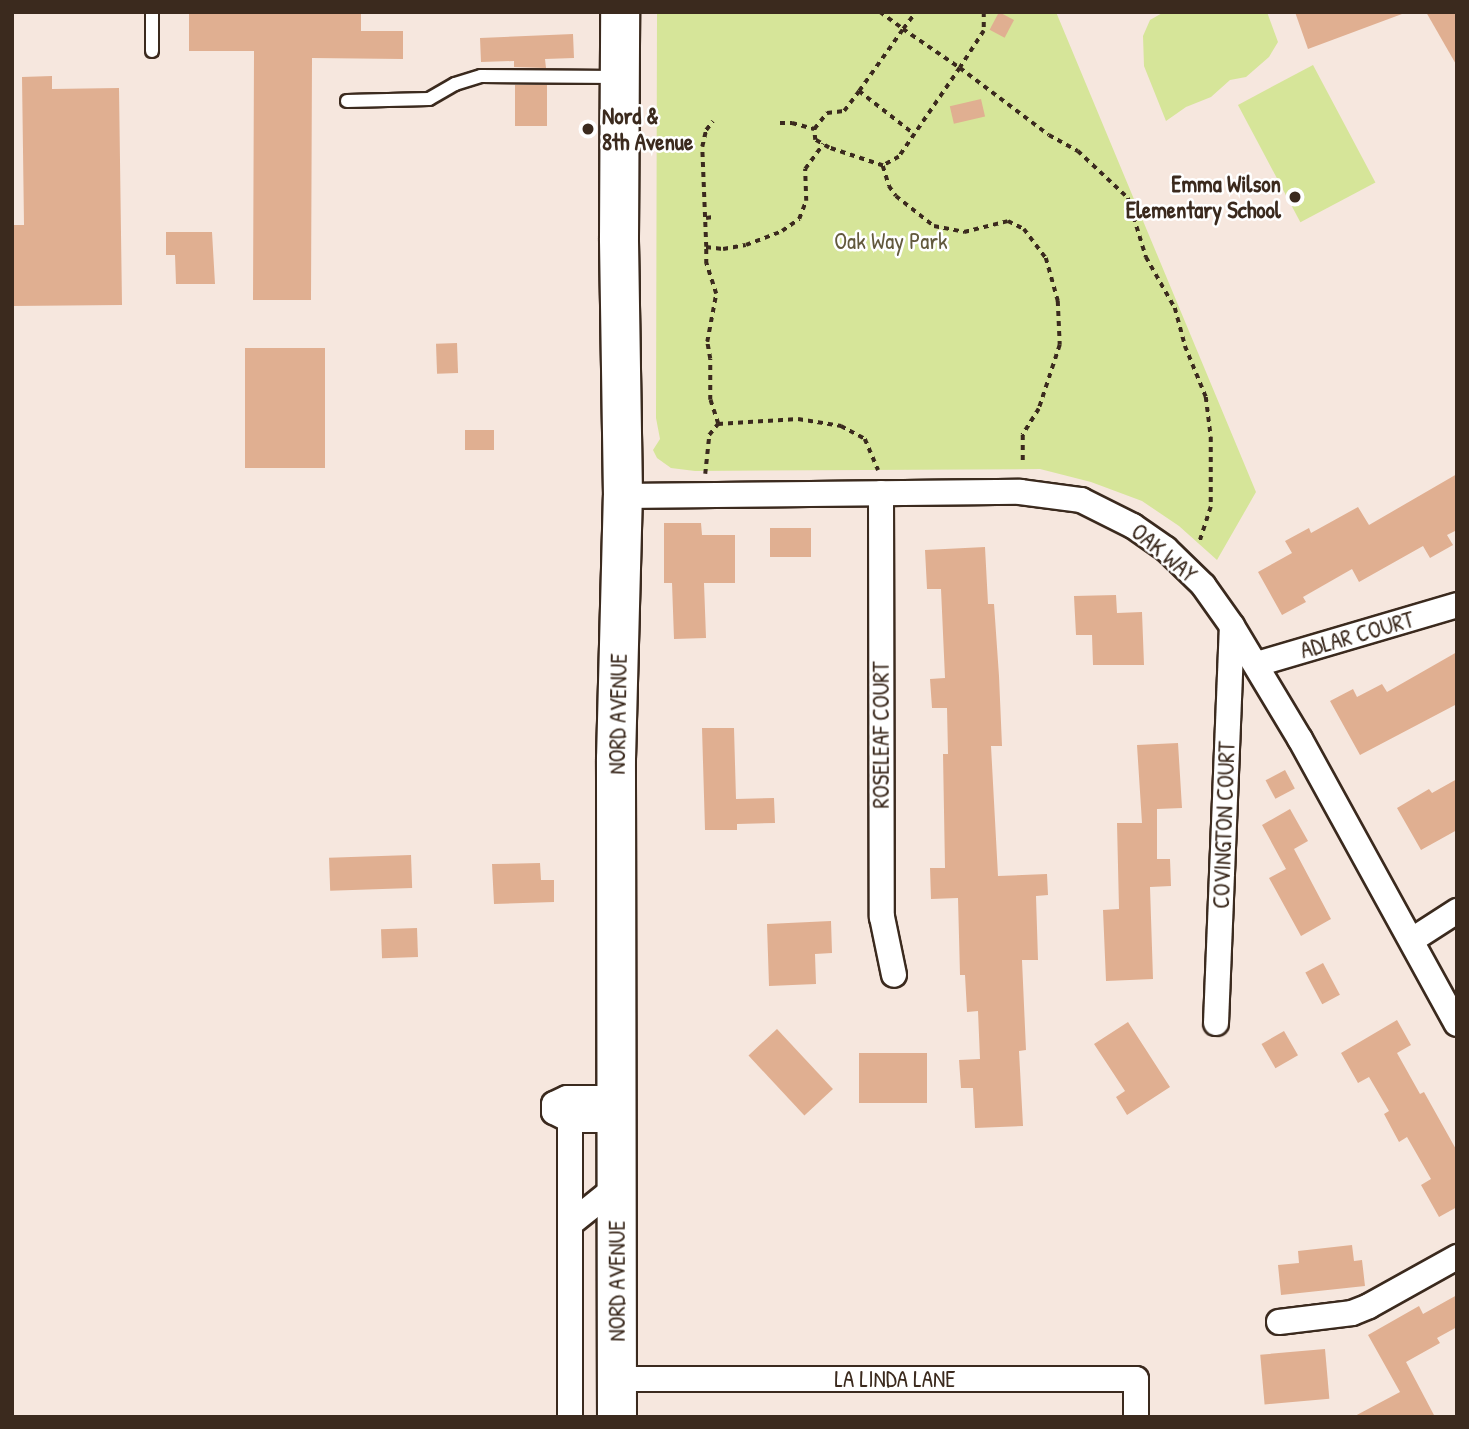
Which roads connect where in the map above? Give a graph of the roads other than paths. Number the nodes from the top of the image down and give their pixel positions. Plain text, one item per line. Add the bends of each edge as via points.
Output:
1 (152, 12) edge
2 (620, 12) edge
3 (152, 51) dead end
4 (620, 77) junction
5 (347, 101) dead end
6 (880, 482) junction
7 (623, 496) junction
8 (1457, 605) edge
9 (1232, 626) junction
10 (1257, 664) junction
11 (1457, 911) edge
12 (1412, 940) junction
13 (894, 975) dead end
14 (1216, 1023) dead end
15 (1457, 1024) edge
16 (616, 1109) junction
17 (617, 1187) junction
18 (570, 1224) junction
19 (1457, 1257) edge
20 (1279, 1322) dead end
21 (617, 1379) junction
22 (569, 1417) edge
23 (617, 1417) edge
24 (1136, 1417) edge

1 - 3 lane
2 - 4 main road, NORD AVENUE
4 - 5 lane via 481,76 429,99
4 - 7 main road, NORD AVENUE
6 - 7 street, OAK WAY
6 - 9 street, OAK WAY via 1061,496 1090,504 1116,515 1166,549 1203,585
6 - 13 street, ROSELEAF COURT via 882,917
7 - 16 main road, NORD AVENUE via 616,759
8 - 10 street, ADLAR COURT
9 - 10 street, OAK WAY
9 - 14 street, COVINGTON COURT
10 - 12 street, OAK WAY
11 - 12 street
12 - 15 street, OAK WAY
16 - 17 main road, NORD AVENUE
16 - 18 street, NORD AVENUE via 568,1098 559,1112
17 - 18 street
17 - 21 main road, NORD AVENUE
18 - 22 street, NORD AVENUE
19 - 20 street via 1361,1309
21 - 23 main road, NORD AVENUE
21 - 24 street, LA LINDA LANE via 1136,1379

